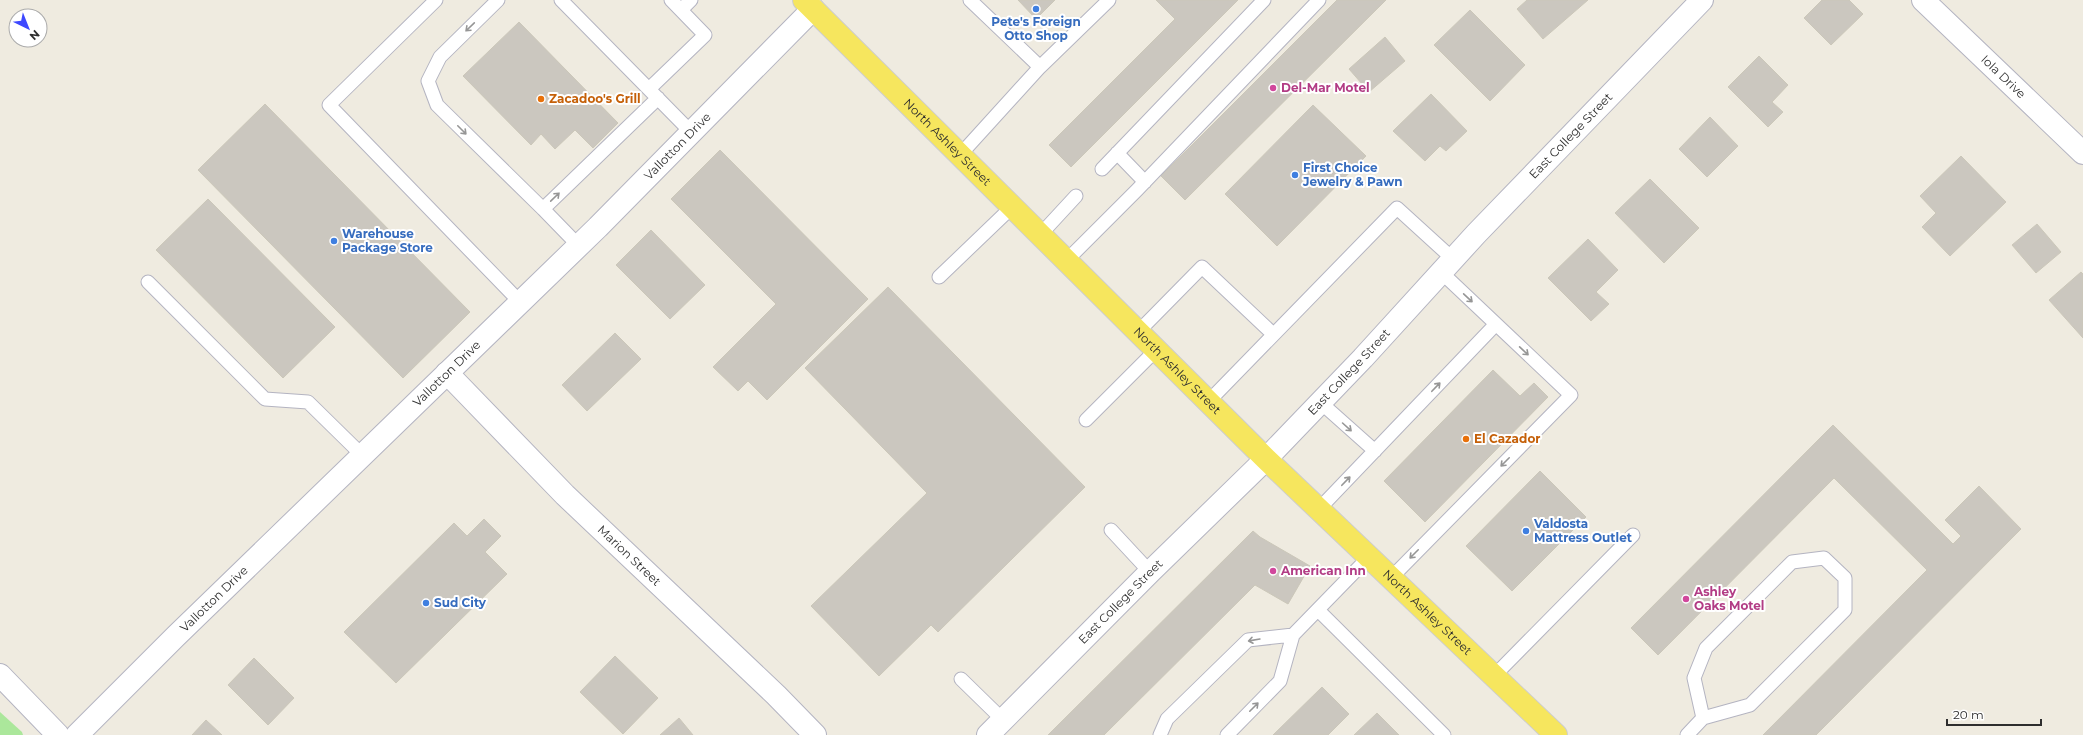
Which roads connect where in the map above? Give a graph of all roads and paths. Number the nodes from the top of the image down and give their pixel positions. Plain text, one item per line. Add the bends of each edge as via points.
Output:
1 (436, 0) edge
2 (498, 0) edge
3 (561, 0) edge
4 (671, 0) edge
5 (691, 0) edge
6 (970, 0) edge
7 (1109, 0) edge
8 (1264, 0) edge
9 (1319, 0) edge
10 (1702, 0) edge
11 (1923, 0) edge
12 (809, 5) edge
13 (681, 10) junction
14 (1040, 67) junction
15 (653, 93) junction
16 (691, 132) junction
17 (1117, 153) junction
18 (2083, 153) edge
19 (960, 155) junction
20 (1102, 169) dead end
21 (1145, 182) junction
22 (1076, 196) dead end
23 (1012, 207) junction
24 (543, 209) junction
25 (1040, 235) junction
26 (578, 245) junction
27 (1066, 261) junction
28 (1447, 266) junction
29 (940, 276) dead end
30 (148, 282) dead end
31 (520, 302) junction
32 (1496, 324) junction
33 (1138, 332) junction
34 (1274, 334) junction
35 (1156, 350) junction
36 (447, 373) junction
37 (1208, 402) junction
38 (1320, 402) junction
39 (1086, 420) dead end
40 (1374, 451) junction
41 (362, 455) junction
42 (1266, 459) junction
43 (1319, 509) junction
44 (1111, 530) dead end
45 (1633, 535) dead end
46 (1369, 557) junction
47 (1150, 572) junction
48 (1391, 578) junction
49 (1318, 610) junction
50 (1293, 635) junction
51 (0, 675) edge
52 (1494, 676) junction
53 (962, 679) dead end
54 (1703, 718) junction
55 (995, 727) edge
56 (58, 735) edge
57 (77, 735) edge
58 (815, 735) edge
59 (1160, 735) edge
60 (1227, 735) edge
61 (1444, 735) edge
62 (1556, 735) edge
63 (1687, 735) edge

1 - 31 lane via 329,105
2 -> 24 lane via 440,57 428,81 437,105
3 - 15 lane
4 - 13 lane
5 - 13 lane
6 - 14 lane
7 - 14 lane
8 - 17 lane
9 - 21 lane
10 - 28 street, East College Street
11 - 18 street, Iola Drive
12 - 16 street, Vallotton Drive
12 - 19 main road, North Ashley Street
13 - 15 lane via 705,35
14 - 19 lane
15 - 16 lane
24 -> 15 lane
16 - 26 street, Vallotton Drive
17 - 20 lane
17 - 21 lane
19 - 23 main road, North Ashley Street
21 - 27 lane
22 - 25 lane
23 - 25 main road, North Ashley Street
23 - 29 lane
24 - 26 lane
25 - 27 main road, North Ashley Street
26 - 31 street, Vallotton Drive
27 - 33 main road, North Ashley Street
28 -> 32 lane
28 - 34 lane via 1397,208
28 - 38 street, East College Street
30 - 41 lane via 265,399 308,402
31 - 36 street, Vallotton Drive
40 -> 32 lane
32 -> 48 lane via 1571,395
33 - 34 lane via 1202,267
33 - 35 main road, North Ashley Street
34 - 37 lane
35 - 37 main road, North Ashley Street
35 - 39 lane
36 - 41 street, Vallotton Drive
36 - 58 street, Marion Street via 565,495
37 - 42 main road, North Ashley Street
38 -> 40 lane
38 - 42 street, East College Street
43 -> 40 lane
41 - 57 street, Vallotton Drive
42 - 43 main road, North Ashley Street
42 - 47 street, East College Street
43 - 46 main road, North Ashley Street
44 - 47 lane
45 - 52 lane
46 - 48 main road, North Ashley Street
46 - 49 lane
47 - 55 street, East College Street
48 - 52 main road, North Ashley Street
49 - 50 lane
49 - 61 lane
50 -> 59 lane via 1248,640 1167,719
60 -> 50 lane via 1280,681
51 - 56 street
52 - 62 main road, North Ashley Street
53 - 55 lane
54 - 54 lane via 1750,705 1845,610 1845,578 1824,558 1792,562 1706,648 1694,678
54 - 63 lane

